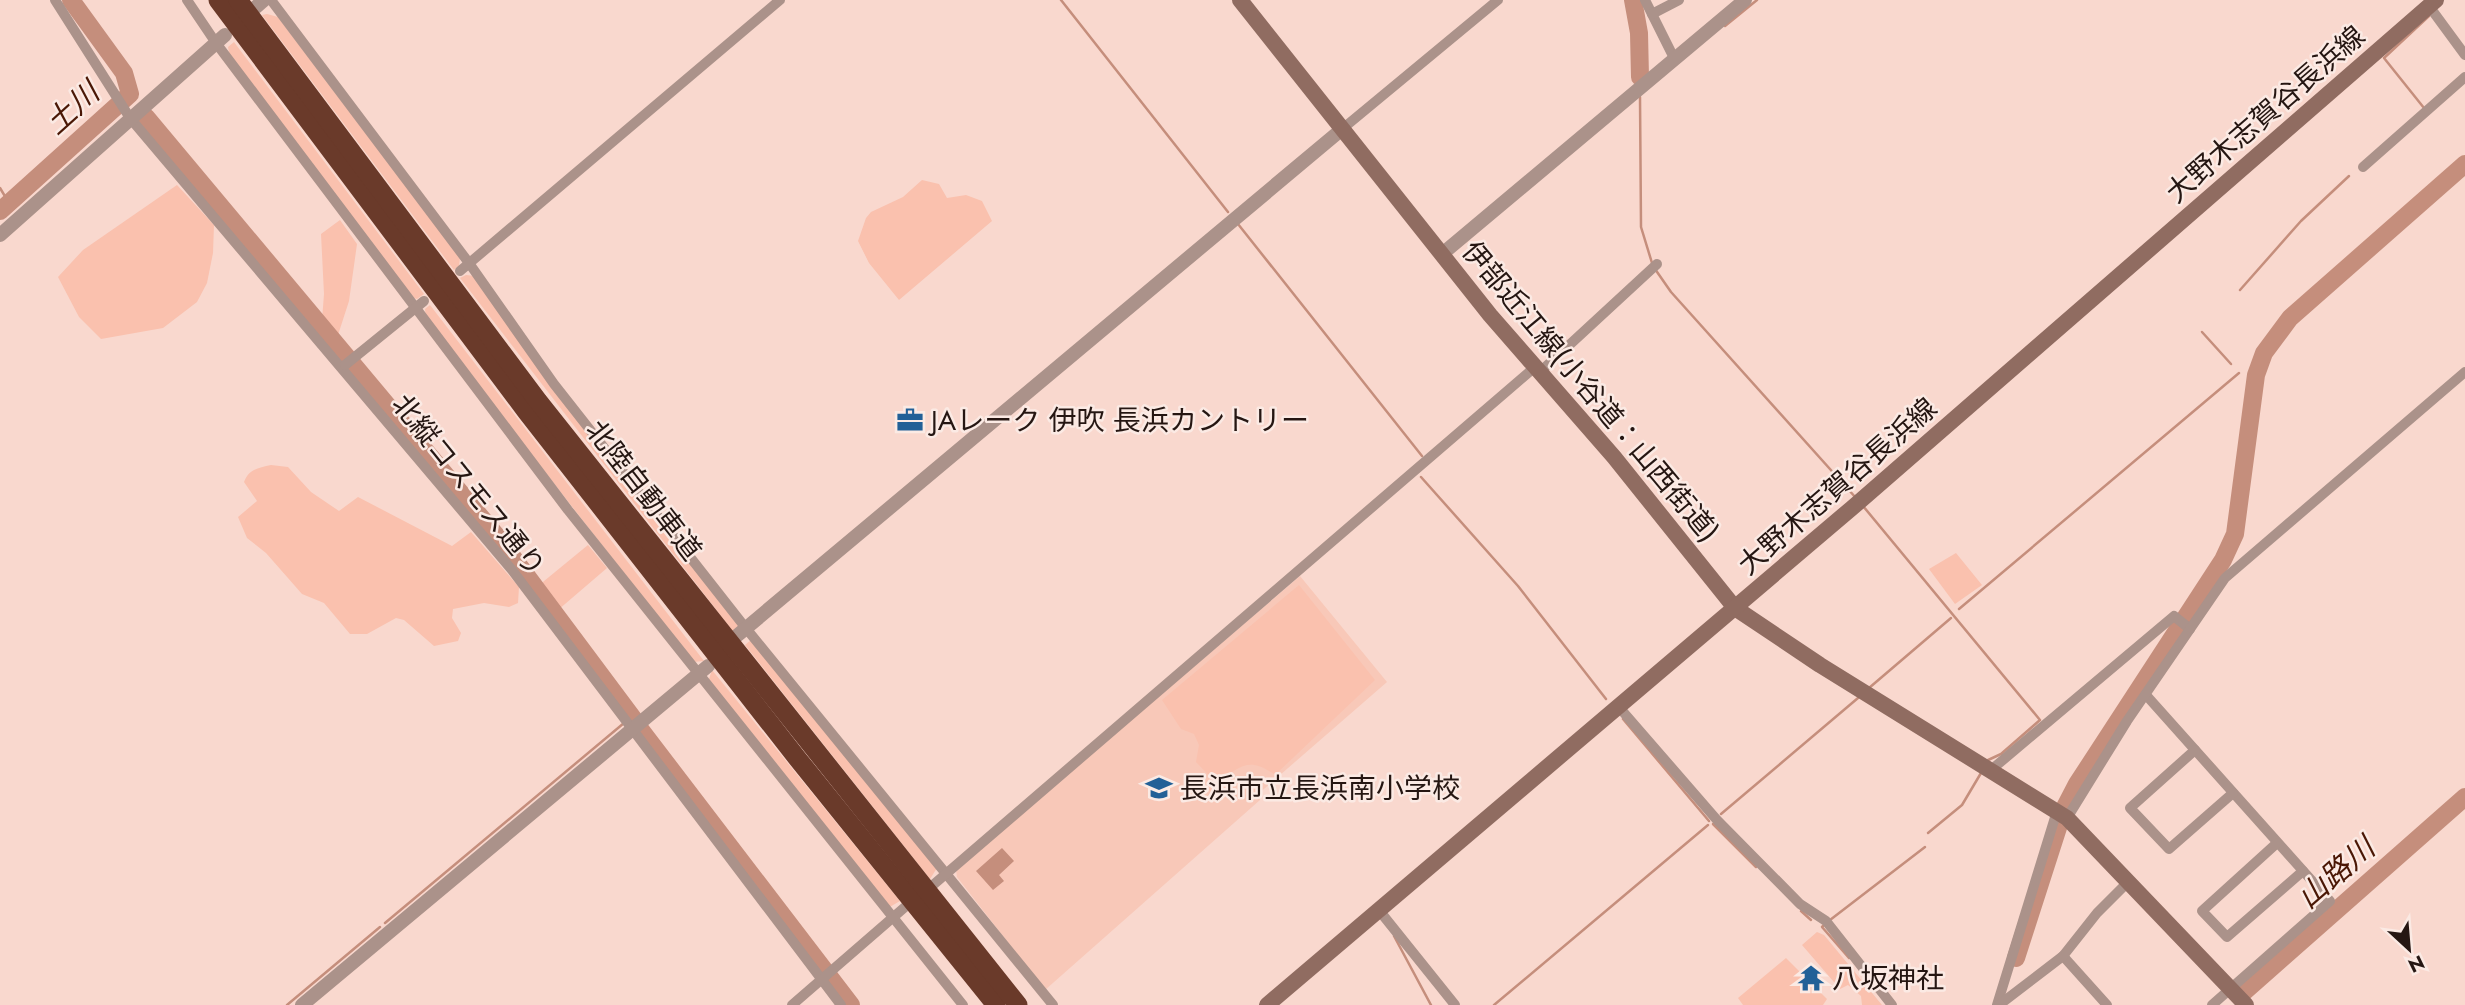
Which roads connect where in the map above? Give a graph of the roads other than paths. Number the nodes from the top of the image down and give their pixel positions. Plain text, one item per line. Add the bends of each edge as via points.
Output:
1 (55, 0) edge
2 (187, 0) edge
3 (218, 0) edge
4 (271, 0) edge
5 (780, 0) edge
6 (1240, 0) edge
7 (1498, 0) edge
8 (1644, 0) edge
9 (1679, 0) edge
10 (1745, 0) edge
11 (253, 2) edge
12 (2433, 3) edge
13 (1652, 14) junction
14 (220, 39) junction
15 (2465, 55) edge
16 (1674, 58) junction
17 (2465, 77) edge
18 (129, 116) junction
19 (1341, 130) junction
20 (2363, 167) dead end
21 (0, 235) edge
22 (1442, 254) junction
23 (469, 263) junction
24 (1653, 268) dead end
25 (460, 271) dead end
26 (424, 301) dead end
27 (414, 308) junction
28 (348, 362) dead end
29 (1537, 370) junction
30 (2465, 372) edge
31 (1735, 608) junction
32 (745, 627) junction
33 (2190, 629) junction
34 (733, 639) dead end
35 (702, 670) junction
36 (2146, 695) junction
37 (1618, 706) junction
38 (630, 729) junction
39 (2195, 750) junction
40 (1986, 767) junction
41 (2234, 793) junction
42 (2061, 814) junction
43 (2277, 843) junction
44 (2303, 871) junction
45 (946, 874) junction
46 (2129, 881) junction
47 (933, 885) dead end
48 (905, 907) dead end
49 (1378, 909) junction
50 (892, 918) junction
51 (2063, 956) junction
52 (825, 978) junction
53 (2229, 988) junction
54 (302, 1005) edge
55 (792, 1005) edge
56 (841, 1005) edge
57 (963, 1005) edge
58 (996, 1005) edge
59 (1018, 1005) edge
60 (1053, 1005) edge
61 (1267, 1005) edge
62 (1455, 1005) edge
63 (1892, 1005) edge
64 (1998, 1005) edge
65 (2107, 1005) edge
66 (2212, 1005) edge
67 (2246, 1005) edge

1 - 18 street, 北縦コスモス通り
2 - 14 street
3 - 58 highway, 北陸自動車道 via 526,411
4 - 23 street
5 - 23 street
6 - 19 main road, 伊部近江線(小谷道：山西街道)
7 - 19 street
8 - 13 street
9 - 13 street
10 - 16 street
11 - 59 highway, 北陸自動車道 via 538,401
12 - 15 street
12 - 31 main road, 大野木志賀谷長浜線
13 - 16 street
14 - 18 street
14 - 27 street
16 - 22 street
17 - 20 street
18 - 21 street
18 - 38 street, 北縦コスモス通り via 436,477
19 - 22 main road, 伊部近江線(小谷道：山西街道)
19 - 32 street
22 - 29 main road, 伊部近江線(小谷道：山西街道)
23 - 25 street
23 - 32 street via 554,384
24 - 29 street
26 - 27 street
27 - 28 street
27 - 35 street
29 - 31 main road, 伊部近江線(小谷道：山西街道)
29 - 45 street
30 - 33 street via 2225,578
31 - 37 main road, 大野木志賀谷長浜線
31 - 40 main road, 伊部近江線(小谷道：山西街道)
32 - 34 street
32 - 45 street
33 - 36 street
33 - 40 street via 2174,616
35 - 38 street
35 - 50 street
36 - 39 street
36 - 42 street
37 - 49 main road, 大野木志賀谷長浜線
37 - 63 street via 1717,820 1800,904 1827,922
38 - 52 street, 北縦コスモス通り
38 - 54 street
39 - 41 street
39 - 41 street via 2130,808 2169,849
40 - 42 main road, 伊部近江線(小谷道：山西街道)
41 - 43 street
42 - 46 main road, 伊部近江線(小谷道：山西街道)
42 - 64 street
43 - 44 street
43 - 44 street via 2202,911 2227,937
44 - 53 street via 2330,901
45 - 47 street
45 - 60 street
46 - 51 street
46 - 53 main road, 伊部近江線(小谷道：山西街道)
48 - 50 street
49 - 61 main road, 大野木志賀谷長浜線
49 - 62 street
50 - 52 street
50 - 57 street
51 - 64 street
51 - 65 street
52 - 55 street
52 - 56 street, 北縦コスモス通り
53 - 66 street
53 - 67 main road, 伊部近江線(小谷道：山西街道)

